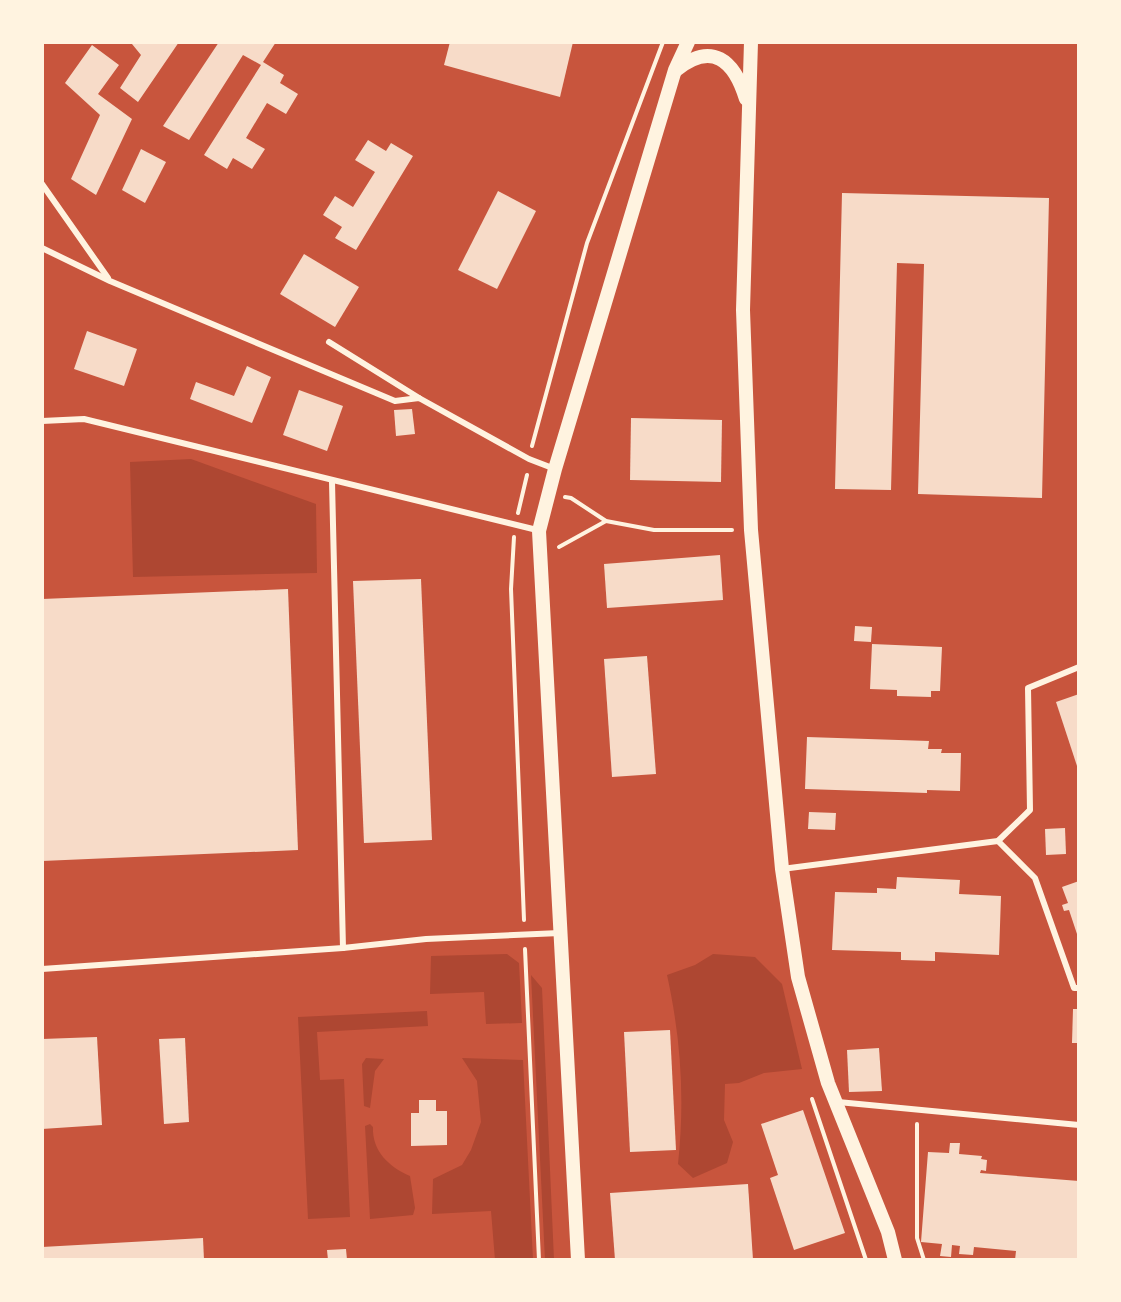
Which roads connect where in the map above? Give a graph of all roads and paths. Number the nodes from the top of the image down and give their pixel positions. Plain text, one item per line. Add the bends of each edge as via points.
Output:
1 (688, 42) edge
2 (751, 42) edge
3 (675, 70) junction
4 (749, 112) junction
5 (42, 184) edge
6 (42, 248) edge
7 (110, 281) junction
8 (329, 342) dead end
9 (419, 398) junction
10 (42, 421) edge
11 (555, 469) junction
12 (332, 482) junction
13 (571, 498) dead end
14 (606, 521) junction
15 (751, 530) junction
16 (539, 531) junction
17 (539, 559) junction
18 (1079, 667) edge
19 (998, 841) junction
20 (782, 869) junction
21 (560, 933) junction
22 (343, 948) junction
23 (42, 969) edge
24 (1079, 988) edge
25 (809, 1090) dead end
26 (834, 1101) junction
27 (917, 1109) junction
28 (1079, 1125) edge
29 (578, 1260) edge
30 (866, 1260) edge
31 (895, 1260) edge
32 (924, 1260) edge

1 - 3 street
2 - 4 street
3 - 4 street via 689,59 718,57 742,86
3 - 11 street
4 - 15 street via 743,310
5 - 7 lane
6 - 7 lane
7 - 9 lane via 395,401
8 - 9 lane
9 - 11 lane
10 - 12 lane via 84,419
11 - 16 street
12 - 16 lane
12 - 22 lane
13 - 14 path
14 - 15 path via 654,530
14 - 17 path
15 - 20 street
16 - 17 street
17 - 21 street
18 - 19 lane via 1028,688 1030,810
19 - 20 lane
19 - 24 lane via 1035,878 1074,988
20 - 26 street via 798,977
21 - 22 lane
21 - 29 street
22 - 23 lane
25 - 30 path
26 - 27 lane
26 - 31 street
27 - 28 lane
27 - 32 path via 917,1238

